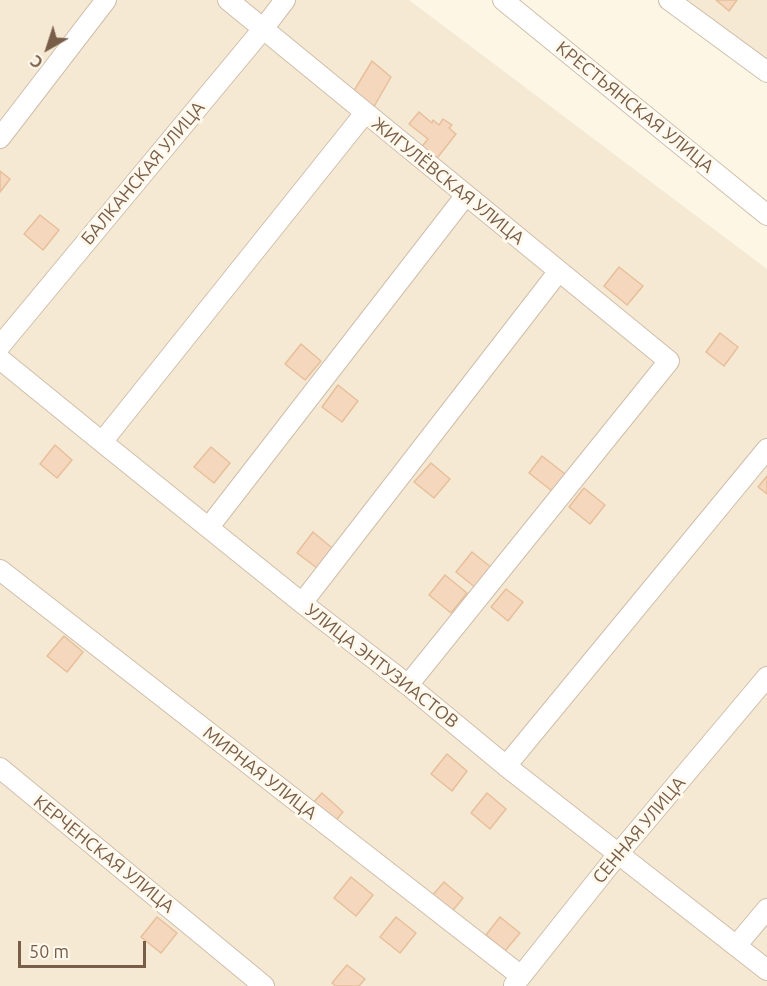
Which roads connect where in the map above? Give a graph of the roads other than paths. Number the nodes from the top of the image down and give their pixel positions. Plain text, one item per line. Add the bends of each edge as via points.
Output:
1 (106, 0) edge
2 (228, 0) edge
3 (285, 0) edge
4 (503, 0) edge
5 (669, 0) edge
6 (263, 29) junction
7 (767, 72) edge
8 (365, 113) junction
9 (0, 138) edge
10 (466, 195) junction
11 (767, 215) edge
12 (559, 271) junction
13 (0, 346) edge
14 (0, 359) edge
15 (102, 442) junction
16 (767, 449) edge
17 (209, 527) junction
18 (0, 570) edge
19 (302, 603) junction
20 (767, 677) edge
21 (408, 685) junction
22 (506, 766) junction
23 (0, 768) edge
24 (619, 853) junction
25 (767, 909) edge
26 (736, 946) junction
27 (767, 970) edge
28 (517, 981) edge
29 (264, 986) edge

1 - 9 street
2 - 6 street, ЖИГУЛЁВСКАЯ УЛИЦА
3 - 6 street, БАЛКАНСКАЯ УЛИЦА
4 - 11 street, КРЕСТЬЯНСКАЯ УЛИЦА
5 - 7 street
6 - 8 street, ЖИГУЛЁВСКАЯ УЛИЦА
6 - 13 street, БАЛКАНСКАЯ УЛИЦА
8 - 10 street, ЖИГУЛЁВСКАЯ УЛИЦА
8 - 15 street
10 - 12 street, ЖИГУЛЁВСКАЯ УЛИЦА
10 - 17 street
12 - 19 street
12 - 21 street, ЖИГУЛЁВСКАЯ УЛИЦА via 669,362
14 - 15 street, УЛИЦА ЭНТУЗИАСТОВ
15 - 17 street, УЛИЦА ЭНТУЗИАСТОВ
16 - 22 street
17 - 19 street, УЛИЦА ЭНТУЗИАСТОВ
18 - 28 street, МИРНАЯ УЛИЦА
19 - 21 street, УЛИЦА ЭНТУЗИАСТОВ
20 - 24 street, СЕННАЯ УЛИЦА
21 - 22 street, УЛИЦА ЭНТУЗИАСТОВ
22 - 24 street, УЛИЦА ЭНТУЗИАСТОВ
23 - 29 street, КЕРЧЕНСКАЯ УЛИЦА
24 - 26 street, УЛИЦА ЭНТУЗИАСТОВ
24 - 28 street, СЕННАЯ УЛИЦА
25 - 26 street
26 - 27 street, УЛИЦА ЭНТУЗИАСТОВ

